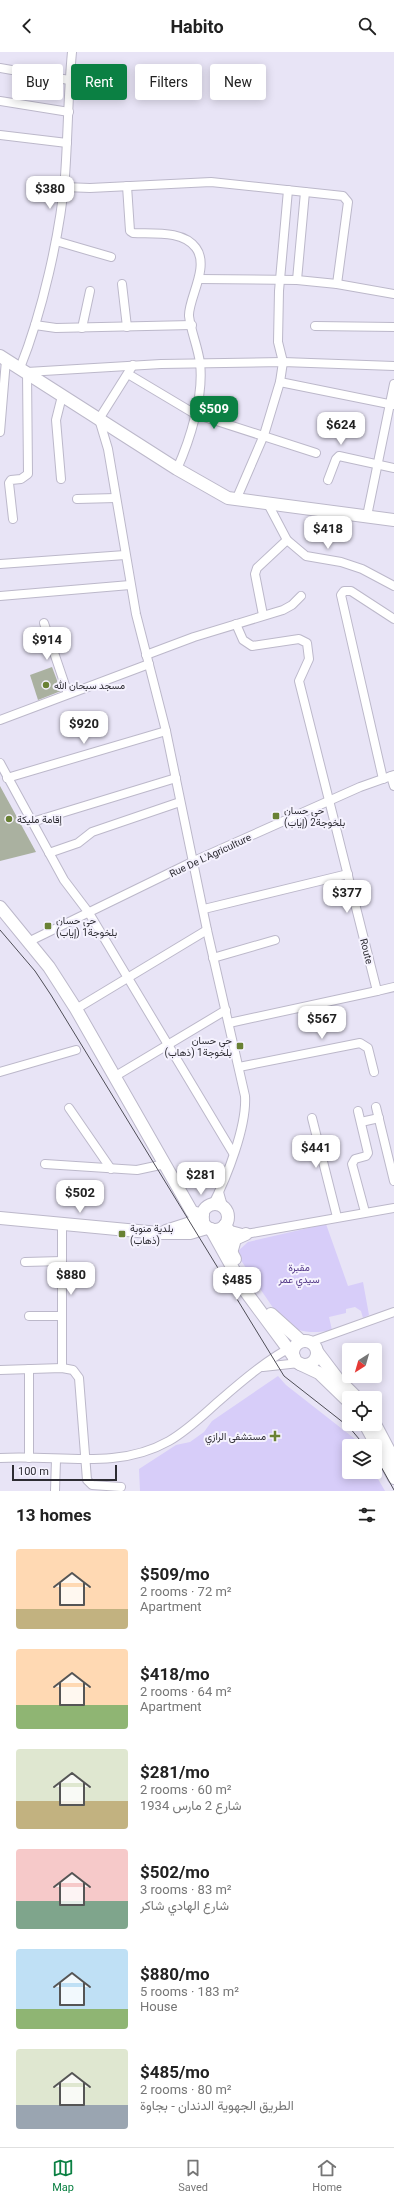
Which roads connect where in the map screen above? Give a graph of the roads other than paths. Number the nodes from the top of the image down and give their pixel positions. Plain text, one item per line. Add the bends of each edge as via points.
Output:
1 (72, 52) edge
2 (0, 68) edge
3 (69, 80) junction
4 (0, 101) edge
5 (69, 112) junction
6 (0, 135) edge
7 (67, 143) junction
8 (127, 186) junction
9 (64, 187) junction
10 (288, 190) junction
11 (304, 192) junction
12 (56, 242) junction
13 (111, 257) dead end
14 (199, 279) junction
15 (279, 280) junction
16 (297, 280) junction
17 (122, 284) dead end
18 (337, 284) junction
19 (90, 291) dead end
20 (394, 294) edge
21 (35, 325) junction
22 (192, 325) junction
23 (316, 326) dead end
24 (127, 327) junction
25 (394, 327) edge
26 (82, 328) junction
27 (3, 358) edge
28 (283, 362) junction
29 (200, 364) junction
30 (133, 365) junction
31 (394, 366) edge
32 (23, 370) junction
33 (128, 374) junction
34 (280, 382) junction
35 (394, 384) edge
36 (62, 396) junction
37 (392, 404) edge
38 (195, 414) junction
39 (99, 419) junction
40 (0, 432) edge
41 (264, 435) junction
42 (316, 453) dead end
43 (378, 465) junction
44 (394, 468) edge
45 (177, 469) junction
46 (62, 479) dead end
47 (328, 480) dead end
48 (116, 498) junction
49 (77, 499) dead end
50 (236, 500) junction
51 (268, 504) junction
52 (367, 516) junction
53 (13, 519) dead end
54 (394, 520) edge
55 (287, 540) junction
56 (125, 555) junction
57 (0, 564) edge
58 (130, 585) junction
59 (394, 586) edge
60 (0, 596) edge
61 (301, 596) dead end
62 (263, 615) junction
63 (394, 619) edge
64 (44, 622) dead end
65 (236, 624) junction
66 (146, 655) junction
67 (148, 664) junction
68 (68, 694) junction
69 (0, 720) edge
70 (166, 731) junction
71 (0, 763) edge
72 (393, 776) edge
73 (7, 778) junction
74 (176, 778) junction
75 (382, 779) junction
76 (394, 786) edge
77 (328, 801) junction
78 (180, 802) junction
79 (32, 822) junction
80 (49, 853) junction
81 (194, 861) junction
82 (348, 874) junction
83 (0, 907) edge
84 (204, 910) junction
85 (89, 913) junction
86 (207, 930) junction
87 (275, 940) dead end
88 (30, 941) junction
89 (214, 958) junction
90 (127, 978) junction
91 (394, 987) edge
92 (377, 991) junction
93 (76, 1009) junction
94 (226, 1010) junction
95 (230, 1023) junction
96 (167, 1044) junction
97 (76, 1050) dead end
98 (239, 1067) junction
99 (0, 1072) edge
100 (374, 1072) dead end
101 (114, 1077) junction
102 (376, 1107) dead end
103 (69, 1108) dead end
104 (358, 1111) dead end
105 (312, 1118) dead end
106 (379, 1118) junction
107 (361, 1122) junction
108 (233, 1153) junction
109 (391, 1157) edge
110 (45, 1164) dead end
111 (165, 1164) junction
112 (110, 1169) junction
113 (394, 1181) edge
114 (183, 1198) junction
115 (394, 1208) edge
116 (365, 1212) junction
117 (205, 1216) junction
118 (337, 1217) junction
119 (0, 1218) edge
120 (62, 1224) junction
121 (226, 1224) junction
122 (159, 1233) junction
123 (246, 1234) junction
124 (231, 1253) junction
125 (25, 1262) dead end
126 (62, 1262) junction
127 (394, 1312) edge
128 (29, 1316) dead end
129 (61, 1316) junction
130 (305, 1348) junction
131 (261, 1367) junction
132 (62, 1368) junction
133 (29, 1369) junction
134 (0, 1370) edge
135 (350, 1391) edge
136 (342, 1395) edge
137 (369, 1431) edge
138 (379, 1431) edge
139 (0, 1458) edge
140 (29, 1458) junction
141 (56, 1460) junction
142 (85, 1460) junction
143 (394, 1460) edge
144 (394, 1478) edge
145 (121, 1487) dead end
146 (55, 1491) edge

1 - 3 street
2 - 3 street
3 - 5 street
4 - 5 street
5 - 7 street
6 - 7 street
7 - 9 street
8 - 9 street
8 - 10 street via 211,182
8 - 14 street via 130,231 175,236 192,243 199,256
9 - 12 street
10 - 11 street
10 - 15 street
11 - 16 street
11 - 18 street via 343,196 348,202
12 - 13 street
12 - 21 street
14 - 15 street
14 - 22 street via 190,309
15 - 16 street
15 - 28 street via 278,342
16 - 18 street
17 - 24 street
18 - 20 street
19 - 26 street
21 - 26 street
21 - 32 street
22 - 24 street
22 - 29 street
23 - 25 street
24 - 26 street
27 - 32 main road
27 - 40 street
28 - 29 street
28 - 31 street
28 - 34 street
29 - 30 street
29 - 38 street
30 - 32 street
30 - 33 street
32 - 36 main road
32 - 53 street via 28,474 9,483
33 - 38 street
33 - 39 street
34 - 37 street
34 - 41 street
35 - 37 street
36 - 39 main road
36 - 46 street via 56,420
37 - 43 street
38 - 41 street
38 - 45 street via 186,449
39 - 45 main road
39 - 48 street via 108,449
41 - 42 street
41 - 50 street
43 - 44 street
43 - 47 street via 339,456
43 - 52 street
45 - 50 main road via 218,493
48 - 49 street
48 - 56 street
50 - 51 main road
51 - 52 main road
51 - 55 street
52 - 54 main road
55 - 59 street via 306,556 341,562 362,569
55 - 62 street via 262,562 255,574
56 - 57 street
56 - 58 street
58 - 60 street
58 - 66 street
61 - 62 street via 288,608
62 - 65 street
63 - 75 street via 351,591 344,591 341,595
64 - 68 street
65 - 66 street
65 - 77 street, Route via 243,640 252,646 300,639 307,643 310,659 299,681
66 - 67 street
67 - 68 street
67 - 70 street
68 - 69 street
70 - 73 street
70 - 74 street
71 - 73 street
72 - 75 street, Rue De L'Agriculture
72 - 76 street
73 - 79 street
74 - 78 street
74 - 79 street
75 - 77 street, Rue De L'Agriculture
77 - 81 street, Rue De L'Agriculture
77 - 82 street, Route
78 - 80 street via 92,832 78,844
78 - 81 street
79 - 80 street
80 - 85 street via 64,880
81 - 84 street
81 - 85 street, Rue De L'Agriculture
82 - 84 street
82 - 92 street, Route
83 - 88 main road
84 - 86 street
85 - 88 street, Rue De L'Agriculture
85 - 90 street
86 - 89 street
86 - 90 street
87 - 89 street
88 - 93 main road
89 - 94 street
90 - 93 street
90 - 96 street
91 - 92 street
92 - 95 street
93 - 101 main road
94 - 95 street
94 - 96 street
95 - 98 street
96 - 101 street
96 - 108 street
97 - 99 street
98 - 100 street via 360,1043 368,1048
98 - 108 street via 245,1096 245,1111
101 - 111 main road
102 - 106 street
103 - 112 street
104 - 107 street
105 - 118 street
106 - 107 street
106 - 109 street
107 - 116 street via 368,1153 355,1159 352,1164
108 - 117 street via 219,1192
109 - 113 street
110 - 112 street
111 - 112 street via 137,1170
111 - 114 main road
114 - 117 main road
114 - 117 main road via 199,1207
115 - 116 street
116 - 118 street
117 - 121 main road via 220,1229
117 - 121 main road via 228,1216
117 - 122 main road
117 - 122 main road via 190,1233
117 - 130 main road via 246,1292
118 - 123 street
119 - 120 main road
120 - 122 main road
120 - 126 street
121 - 123 street via 231,1230
121 - 124 main road
123 - 124 main road via 235,1239
124 - 130 main road via 270,1314
125 - 126 street
126 - 129 street
127 - 130 street
128 - 129 street
129 - 132 street
130 - 131 street
130 - 131 street
130 - 135 main road
130 - 136 main road via 319,1373
131 - 142 street via 169,1441 131,1455
132 - 133 street
132 - 142 street via 73,1370 79,1378
133 - 134 street
133 - 140 street
137 - 144 main road
138 - 143 main road
139 - 140 street
140 - 141 street
141 - 142 street
141 - 146 street
142 - 145 street via 85,1475 89,1483

